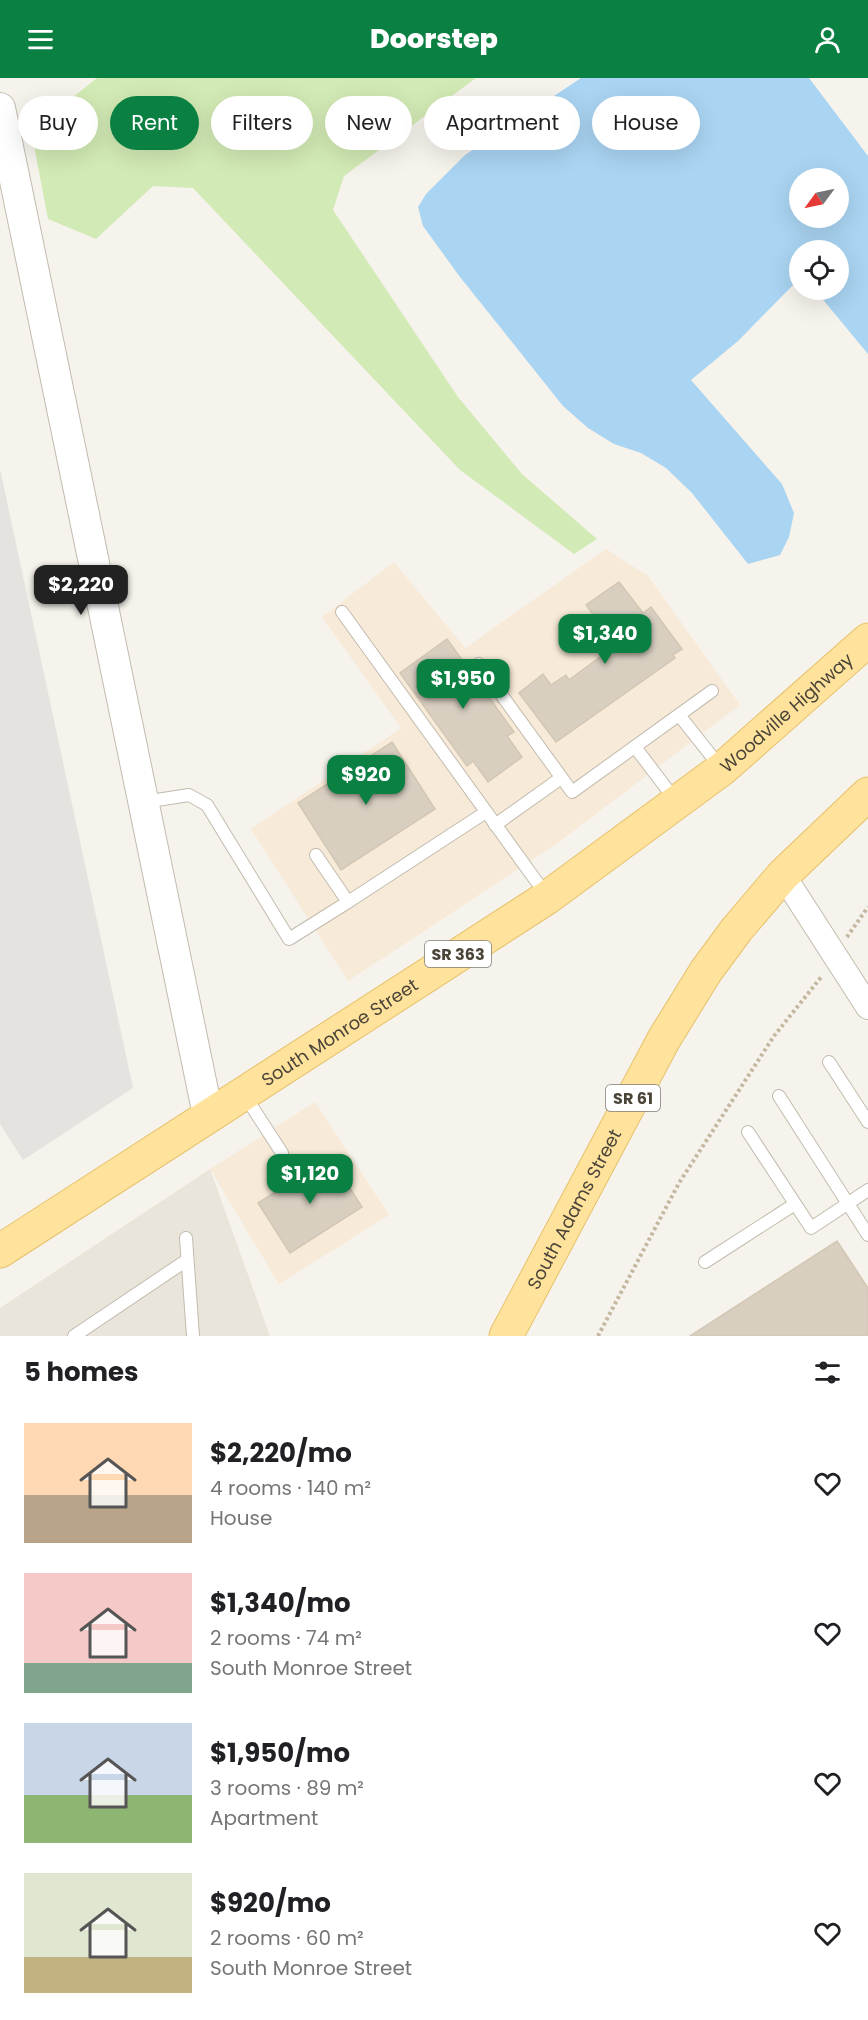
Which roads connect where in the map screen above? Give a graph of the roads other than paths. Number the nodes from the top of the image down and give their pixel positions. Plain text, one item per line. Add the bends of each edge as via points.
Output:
1 (0, 108) edge
2 (342, 612) dead end
3 (868, 640) edge
4 (479, 664) dead end
5 (712, 691) dead end
6 (679, 715) junction
7 (635, 747) junction
8 (561, 778) junction
9 (701, 785) junction
10 (868, 794) edge
11 (144, 802) junction
12 (486, 812) junction
13 (495, 825) junction
14 (316, 855) dead end
15 (783, 875) junction
16 (548, 897) junction
17 (348, 902) junction
18 (868, 1007) edge
19 (829, 1062) dead end
20 (243, 1093) junction
21 (779, 1096) dead end
22 (208, 1115) junction
23 (868, 1122) edge
24 (748, 1132) dead end
25 (282, 1153) dead end
26 (868, 1190) edge
27 (848, 1203) junction
28 (795, 1204) junction
29 (868, 1234) edge
30 (186, 1238) dead end
31 (0, 1251) edge
32 (187, 1260) junction
33 (705, 1262) dead end
34 (74, 1336) edge
35 (193, 1336) edge
36 (506, 1336) edge

1 - 11 street
2 - 12 lane
3 - 9 main road, Woodville Highway / SR 363
4 - 8 lane
5 - 6 lane
6 - 7 lane
6 - 9 lane
7 - 8 lane via 572,792
7 - 9 lane
8 - 13 lane
9 - 16 main road, South Monroe Street / SR 363
10 - 15 main road, SR 61
11 - 17 lane via 189,795 207,805 289,939
11 - 22 street
12 - 13 lane
12 - 17 lane
13 - 16 lane
14 - 17 lane
15 - 18 street
15 - 36 main road, South Adams Street / SR 61 via 706,971 664,1039
16 - 20 main road, South Monroe Street / SR 363
19 - 23 lane
20 - 22 main road, South Monroe Street / SR 363
20 - 25 lane
21 - 27 lane
22 - 31 main road, South Monroe Street / SR 363
24 - 28 lane
26 - 27 lane
27 - 28 lane via 811,1228
27 - 29 lane
28 - 33 lane
30 - 32 lane
32 - 34 lane
32 - 35 lane

